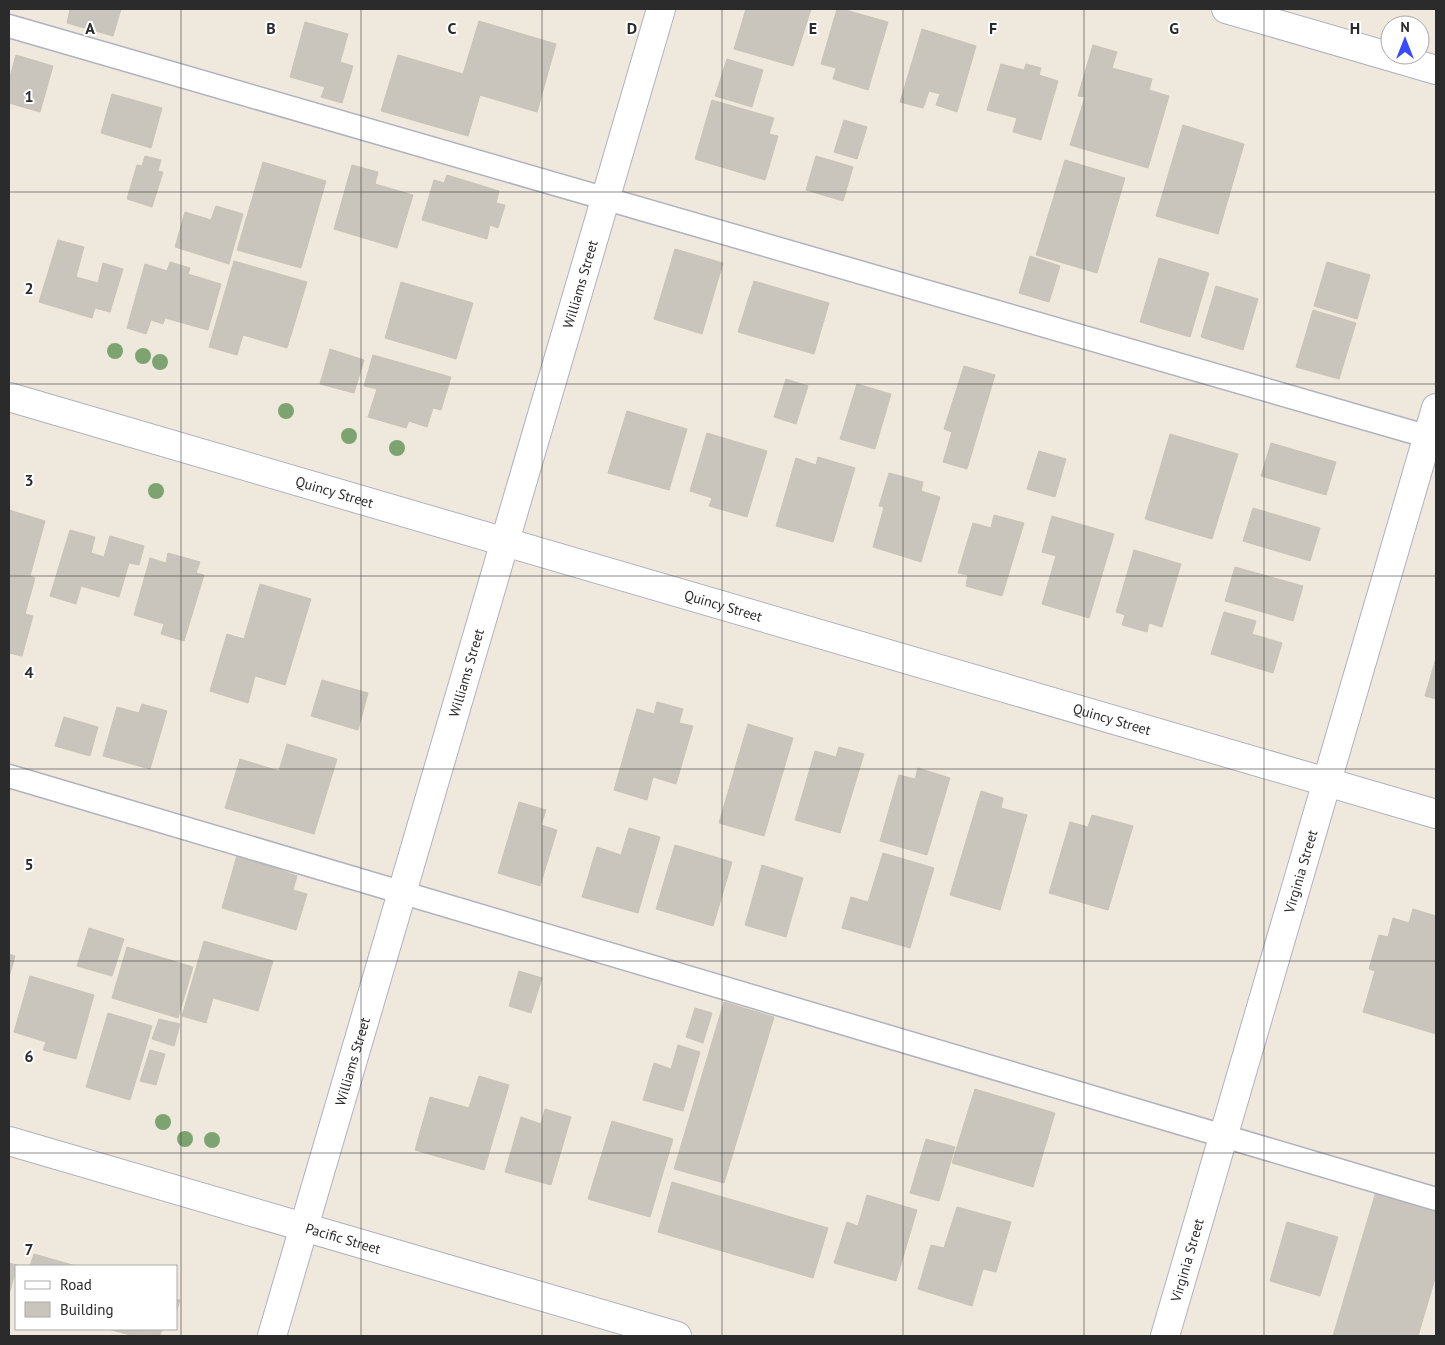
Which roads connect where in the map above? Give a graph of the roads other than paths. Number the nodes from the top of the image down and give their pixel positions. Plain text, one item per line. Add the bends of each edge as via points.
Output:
1 (661, 9) edge
2 (1226, 9) edge
3 (9, 26) edge
4 (1436, 70) edge
5 (605, 199) junction
6 (9, 397) edge
7 (1436, 408) edge
8 (1432, 438) edge
9 (505, 542) junction
10 (9, 776) edge
11 (1327, 782) junction
12 (1436, 814) edge
13 (402, 893) junction
14 (1223, 1136) junction
15 (9, 1141) edge
16 (1436, 1199) edge
17 (304, 1227) junction
18 (272, 1336) edge
19 (677, 1336) edge
20 (1165, 1336) edge

1 - 5 street, Williams Street
2 - 4 street
3 - 5 lane
5 - 8 lane
5 - 9 street, Williams Street
6 - 9 street, Quincy Street
7 - 8 street, Virginia Street
8 - 11 street, Virginia Street
9 - 11 street, Quincy Street
9 - 13 street, Williams Street
10 - 13 lane
11 - 12 street, Quincy Street
11 - 14 street, Virginia Street
13 - 14 lane
13 - 17 street, Williams Street
14 - 16 lane
14 - 20 street, Virginia Street
15 - 17 street, Pacific Street
17 - 18 street, Williams Street
17 - 19 street, Pacific Street

